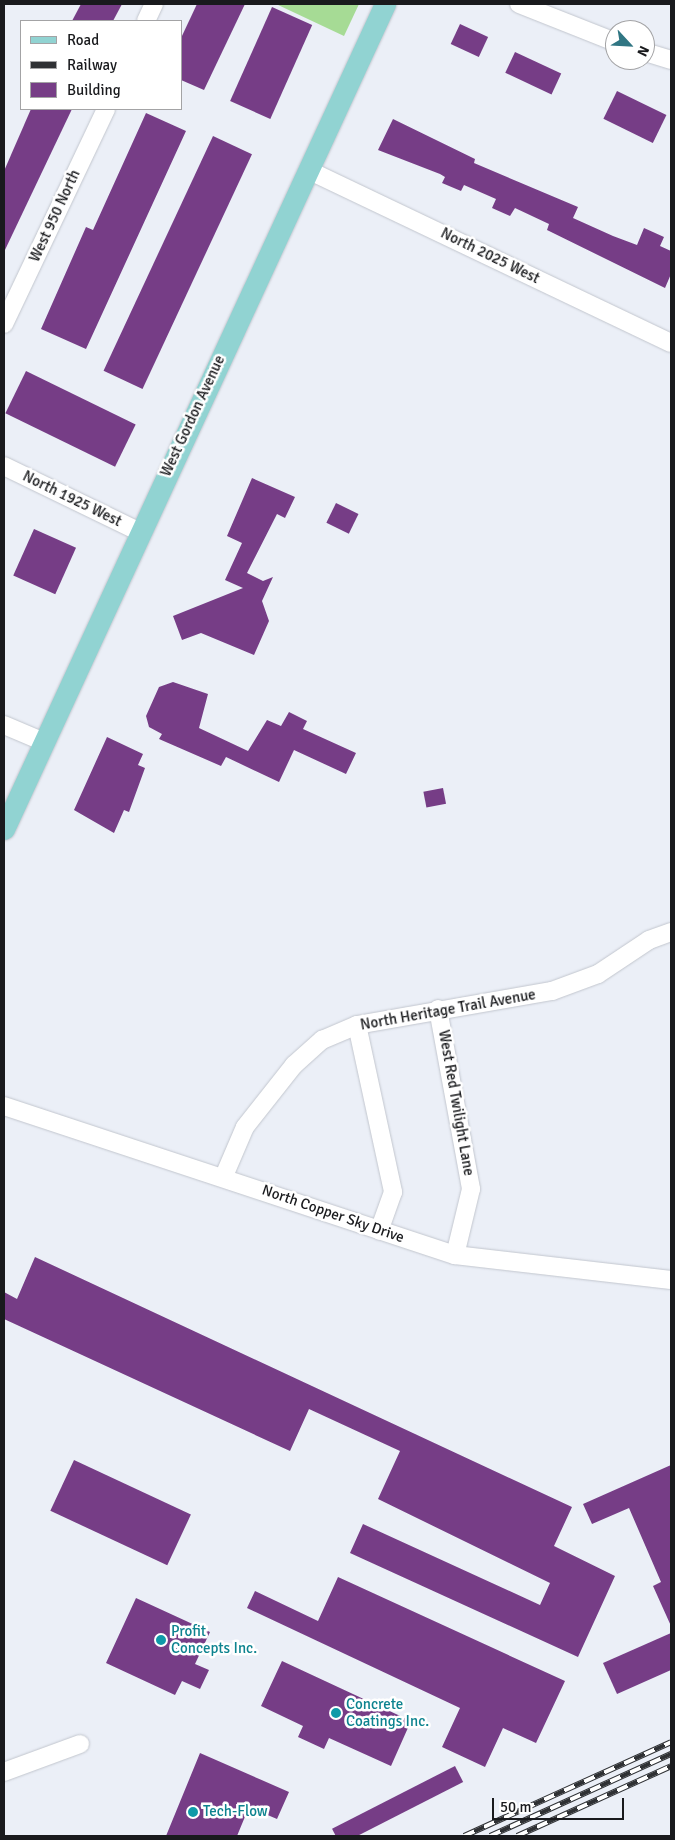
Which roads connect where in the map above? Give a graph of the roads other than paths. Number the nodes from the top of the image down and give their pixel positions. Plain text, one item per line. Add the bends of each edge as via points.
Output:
1 (154, 4) edge
2 (385, 4) edge
3 (520, 4) edge
4 (146, 20) edge
5 (605, 38) edge
6 (655, 55) edge
7 (671, 60) edge
8 (106, 110) edge
9 (308, 170) junction
10 (4, 324) edge
11 (671, 343) edge
12 (4, 466) edge
13 (140, 532) junction
14 (4, 724) edge
15 (44, 742) junction
16 (4, 829) edge
17 (671, 932) edge
18 (438, 1009) junction
19 (357, 1025) junction
20 (4, 1106) edge
21 (224, 1176) junction
22 (379, 1230) junction
23 (456, 1255) junction
24 (671, 1280) edge
25 (80, 1744) dead end
26 (4, 1772) edge

1 - 4 street
2 - 9 main road, West Gordon Avenue
3 - 5 street
6 - 7 street
8 - 10 street, West 950 North
9 - 11 street, North 2025 West
9 - 13 main road, West Gordon Avenue
12 - 13 street, North 1925 West
13 - 15 main road, West Gordon Avenue
14 - 15 street
15 - 16 main road, West Gordon Avenue
17 - 18 street, North Heritage Trail Avenue via 649,940 598,974 552,991
18 - 19 street, North Heritage Trail Avenue
18 - 23 street, West Red Twilight Lane via 471,1189
19 - 21 street, North Heritage Trail Avenue via 322,1040 294,1065 244,1127
19 - 22 street via 393,1192
20 - 21 street, North Copper Sky Drive
21 - 22 street, North Copper Sky Drive
22 - 23 street, North Copper Sky Drive
23 - 24 street, North Copper Sky Drive
25 - 26 street

